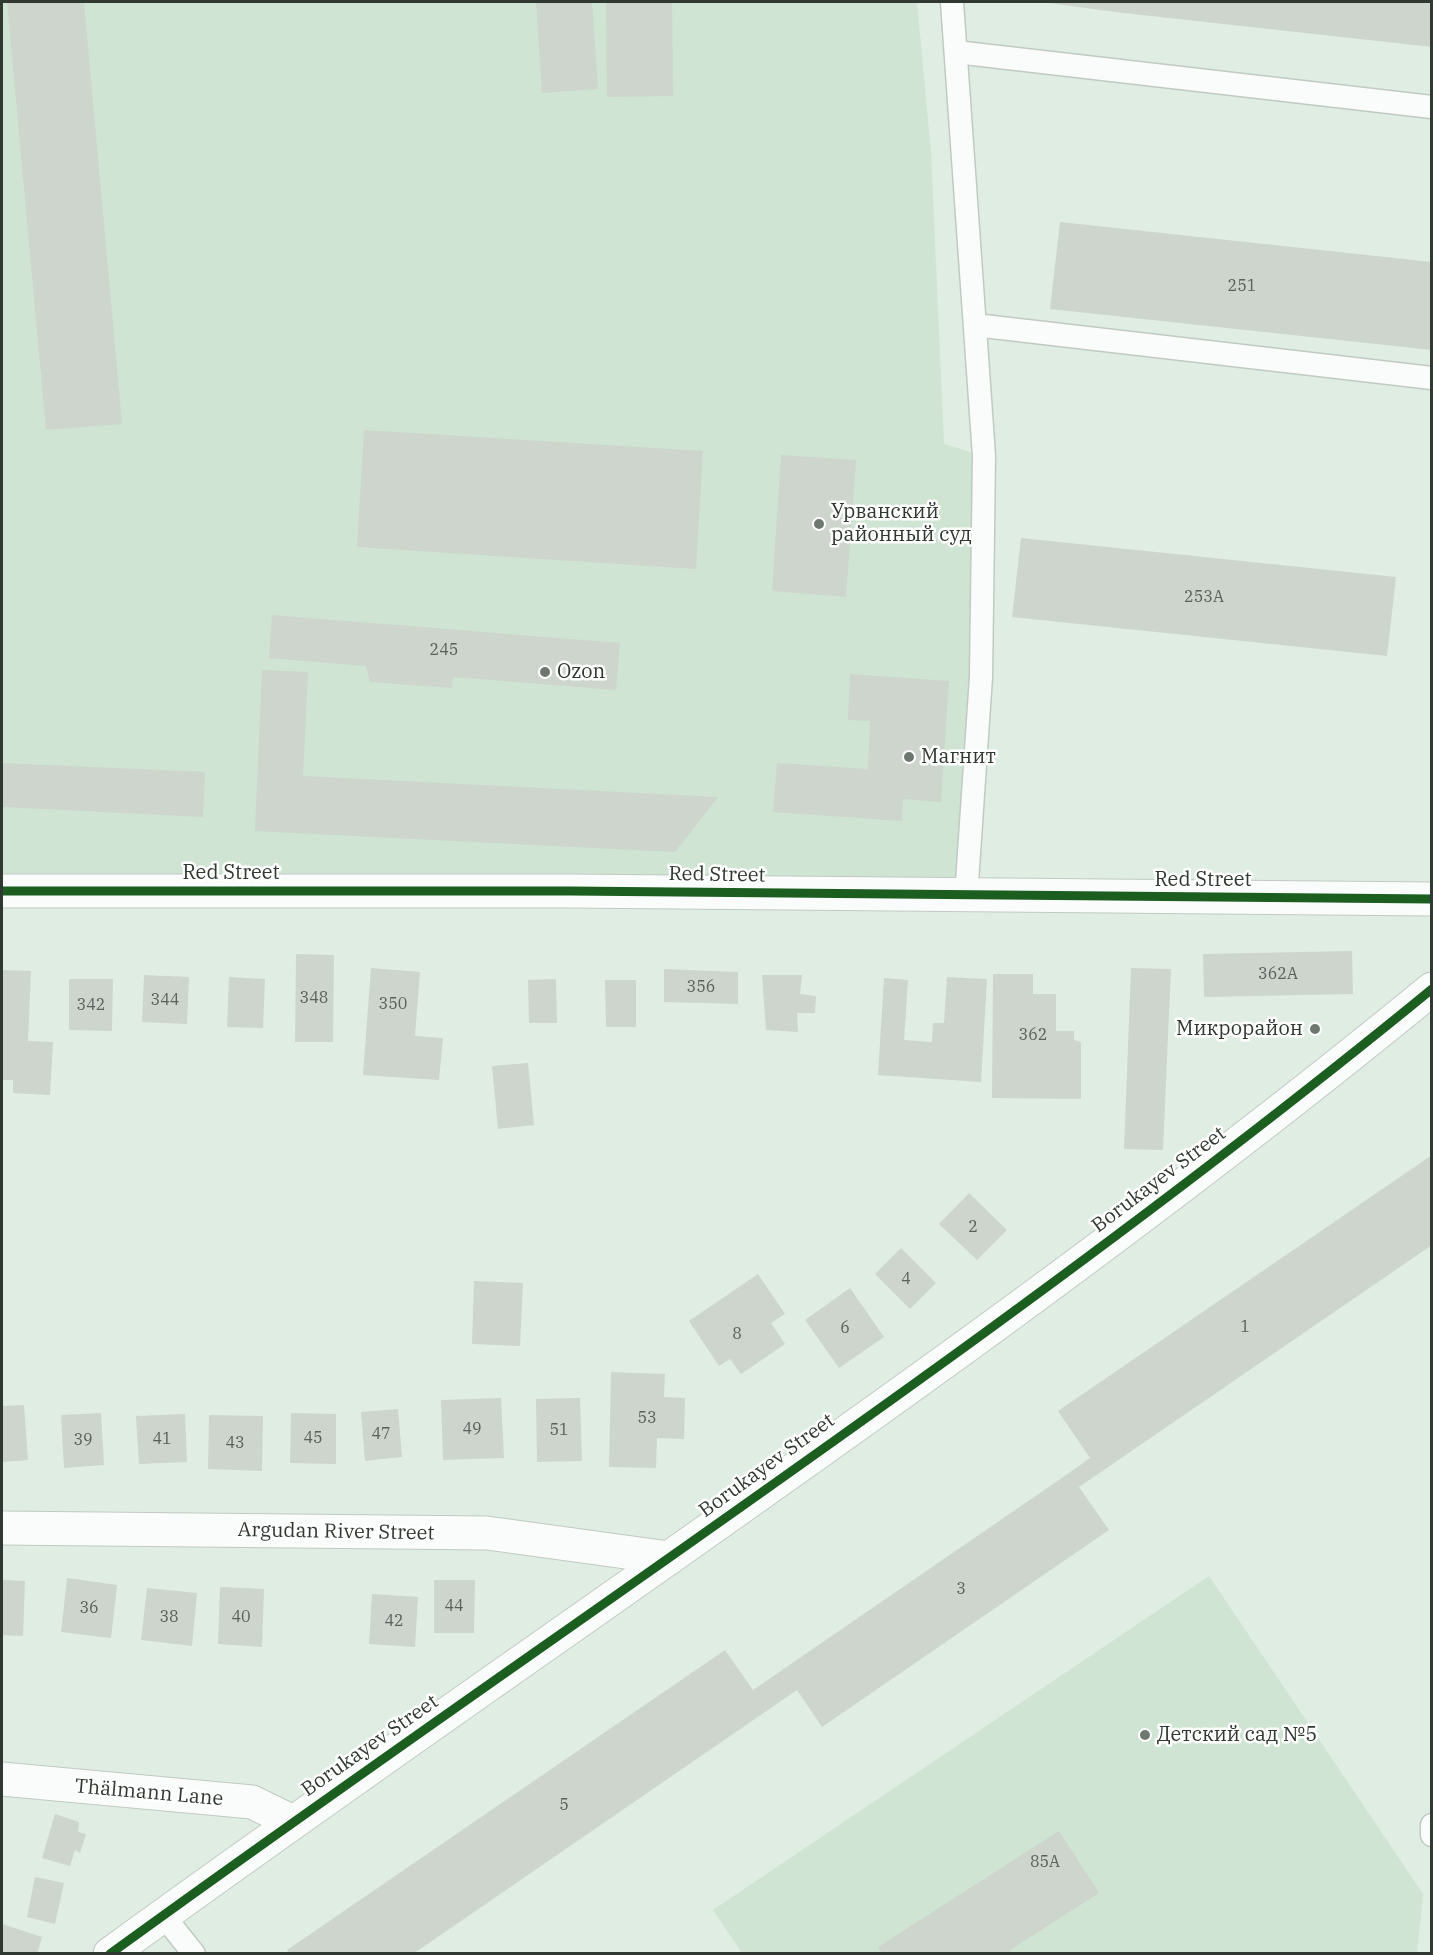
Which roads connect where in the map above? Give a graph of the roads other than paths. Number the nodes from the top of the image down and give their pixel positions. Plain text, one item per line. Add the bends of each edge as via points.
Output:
1 (952, 2) edge
2 (956, 52) junction
3 (1431, 107) edge
4 (975, 325) junction
5 (1431, 378) edge
6 (2, 891) edge
7 (966, 897) junction
8 (1431, 899) edge
9 (1431, 989) edge
10 (2, 1528) edge
11 (669, 1558) junction
12 (2, 1779) edge
13 (293, 1822) junction
14 (1431, 1825) edge
15 (1431, 1835) edge
16 (163, 1915) junction
17 (110, 1953) edge
18 (194, 1953) edge

1 - 2 lane
2 - 3 lane
2 - 4 lane
4 - 5 lane
4 - 7 lane via 984,456 981,677
6 - 7 street, Red Street via 570,891
7 - 8 street, Red Street
9 - 11 street, Borukayev Street via 1347,1059 1031,1300
10 - 11 street, Argudan River Street via 487,1533
11 - 13 street, Borukayev Street
12 - 13 street, Thälmann Lane via 252,1802
13 - 16 street, Borukayev Street
14 - 15 lane
16 - 17 street, Borukayev Street
16 - 18 lane

